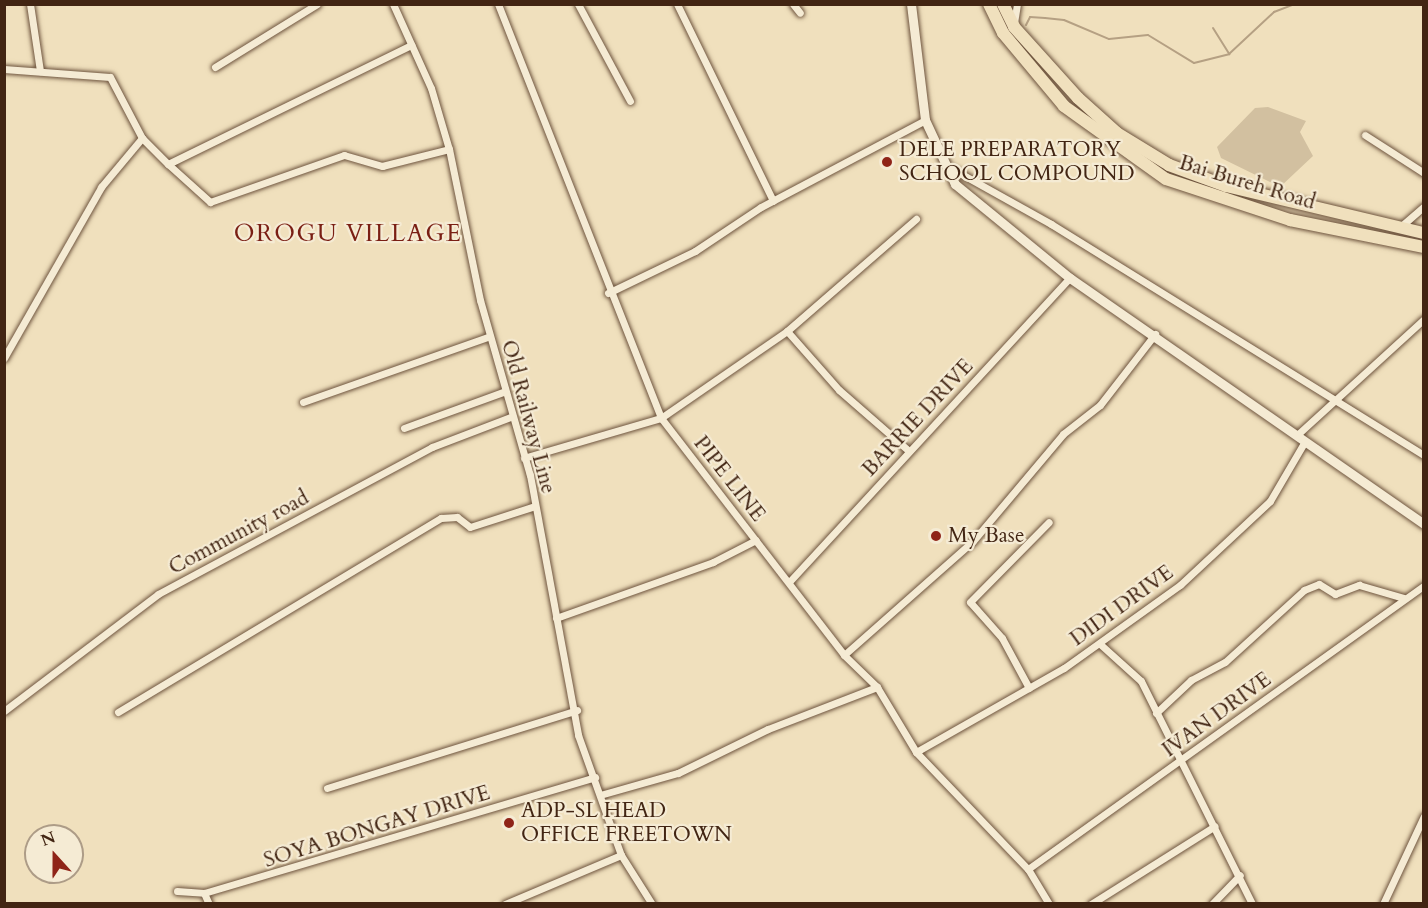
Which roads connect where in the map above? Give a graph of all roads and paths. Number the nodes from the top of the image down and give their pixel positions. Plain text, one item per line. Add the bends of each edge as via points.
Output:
1 (30, 4) edge
2 (317, 4) edge
3 (393, 4) edge
4 (498, 4) edge
5 (578, 4) edge
6 (677, 4) edge
7 (793, 4) edge
8 (911, 4) edge
9 (989, 4) edge
10 (1003, 4) edge
11 (1017, 4) edge
12 (800, 13) dead end
13 (1014, 27) junction
14 (411, 45) junction
15 (215, 67) dead end
16 (4, 69) edge
17 (40, 71) junction
18 (630, 101) dead end
19 (926, 120) junction
20 (1365, 135) dead end
21 (142, 138) junction
22 (448, 149) junction
23 (168, 164) junction
24 (942, 164) junction
25 (1424, 173) edge
26 (773, 201) junction
27 (1424, 206) edge
28 (916, 219) dead end
29 (1399, 228) junction
30 (1424, 233) edge
31 (1424, 247) edge
32 (1070, 278) junction
33 (608, 293) junction
34 (1424, 318) edge
35 (786, 331) junction
36 (1155, 334) junction
37 (490, 336) junction
38 (4, 358) edge
39 (503, 392) junction
40 (1337, 401) junction
41 (303, 402) dead end
42 (510, 417) junction
43 (662, 418) junction
44 (404, 428) dead end
45 (1297, 435) junction
46 (1305, 441) junction
47 (909, 451) junction
48 (1424, 455) edge
49 (524, 458) junction
50 (535, 506) junction
51 (1049, 522) dead end
52 (1424, 524) edge
53 (756, 540) junction
54 (790, 581) junction
55 (1424, 585) edge
56 (1404, 598) junction
57 (556, 618) junction
58 (1100, 644) junction
59 (844, 655) junction
60 (877, 687) junction
61 (1029, 688) junction
62 (577, 710) junction
63 (4, 711) edge
64 (118, 712) dead end
65 (1156, 712) junction
66 (916, 752) junction
67 (1181, 763) junction
68 (595, 777) junction
69 (327, 788) dead end
70 (600, 795) junction
71 (1424, 816) edge
72 (1215, 826) junction
73 (621, 855) junction
74 (1029, 869) junction
75 (1240, 875) junction
76 (177, 891) dead end
77 (204, 893) junction
78 (209, 903) edge
79 (505, 903) edge
80 (652, 903) edge
81 (1049, 903) edge
82 (1091, 903) edge
83 (1212, 903) edge
84 (1252, 903) edge
85 (1383, 903) edge

1 - 17 street
2 - 15 street
3 - 14 street, Old Railway Line
4 - 33 street, PIPE LINE
5 - 18 street
6 - 26 street
7 - 12 street
8 - 19 street
9 - 31 highway, Bai Bureh Road via 1003,33 1064,106 1166,179 1290,220
10 - 13 highway, Bai Bureh Road
11 - 13 street
13 - 29 highway, Bai Bureh Road via 1094,112 1169,165 1226,186
14 - 22 street, Old Railway Line
14 - 23 street
16 - 17 street
17 - 21 street via 116,80
19 - 24 street
19 - 26 street
20 - 25 street
21 - 23 street
21 - 38 street via 101,187
22 - 23 street via 382,166 344,155 210,202
22 - 37 street, Old Railway Line
24 - 32 street via 974,203
24 - 40 street via 1051,224
26 - 33 street via 694,252
27 - 29 street
28 - 35 street via 851,280
29 - 30 highway, Bai Bureh Road
32 - 36 street
32 - 47 street, BARRIE DRIVE
33 - 43 street, PIPE LINE
34 - 40 street
35 - 43 street
35 - 47 street via 839,390
36 - 45 street
36 - 59 street via 1100,405 1063,434 965,549
37 - 39 street, Old Railway Line
37 - 41 street
39 - 42 street, Old Railway Line
39 - 44 street
40 - 45 street
40 - 48 street
42 - 49 street, Old Railway Line
42 - 63 street, Community road via 432,447 158,594
43 - 49 street
43 - 53 street, PIPE LINE
45 - 46 street
46 - 52 street
46 - 58 street, DIDI DRIVE via 1270,501 1239,535
47 - 54 street, BARRIE DRIVE
49 - 50 street, Old Railway Line
50 - 57 street, Old Railway Line
50 - 64 street via 470,527 457,517 441,518
51 - 61 street via 971,596
53 - 54 street, PIPE LINE
53 - 57 street via 713,562
54 - 59 street, PIPE LINE
55 - 56 street, IVAN DRIVE
56 - 65 street via 1359,585 1335,594 1319,584 1304,590 1225,662 1191,680
56 - 67 street, IVAN DRIVE
57 - 62 street, Old Railway Line
58 - 61 street, DIDI DRIVE
58 - 65 street via 1141,681
59 - 60 street, PIPE LINE
60 - 66 street, PIPE LINE
60 - 70 street via 768,729 678,773
61 - 66 street, DIDI DRIVE
62 - 68 street, Old Railway Line via 578,735
62 - 69 street
65 - 67 street
66 - 74 street, PIPE LINE
67 - 72 street
67 - 74 street, IVAN DRIVE
68 - 70 street, Old Railway Line
68 - 77 street, SOYA BONGAY DRIVE
70 - 73 street, Old Railway Line
71 - 85 street
72 - 75 street
72 - 82 street
73 - 79 street
73 - 80 street, Old Railway Line
74 - 81 street, PIPE LINE
75 - 83 street
75 - 84 street
76 - 77 street
77 - 78 street

